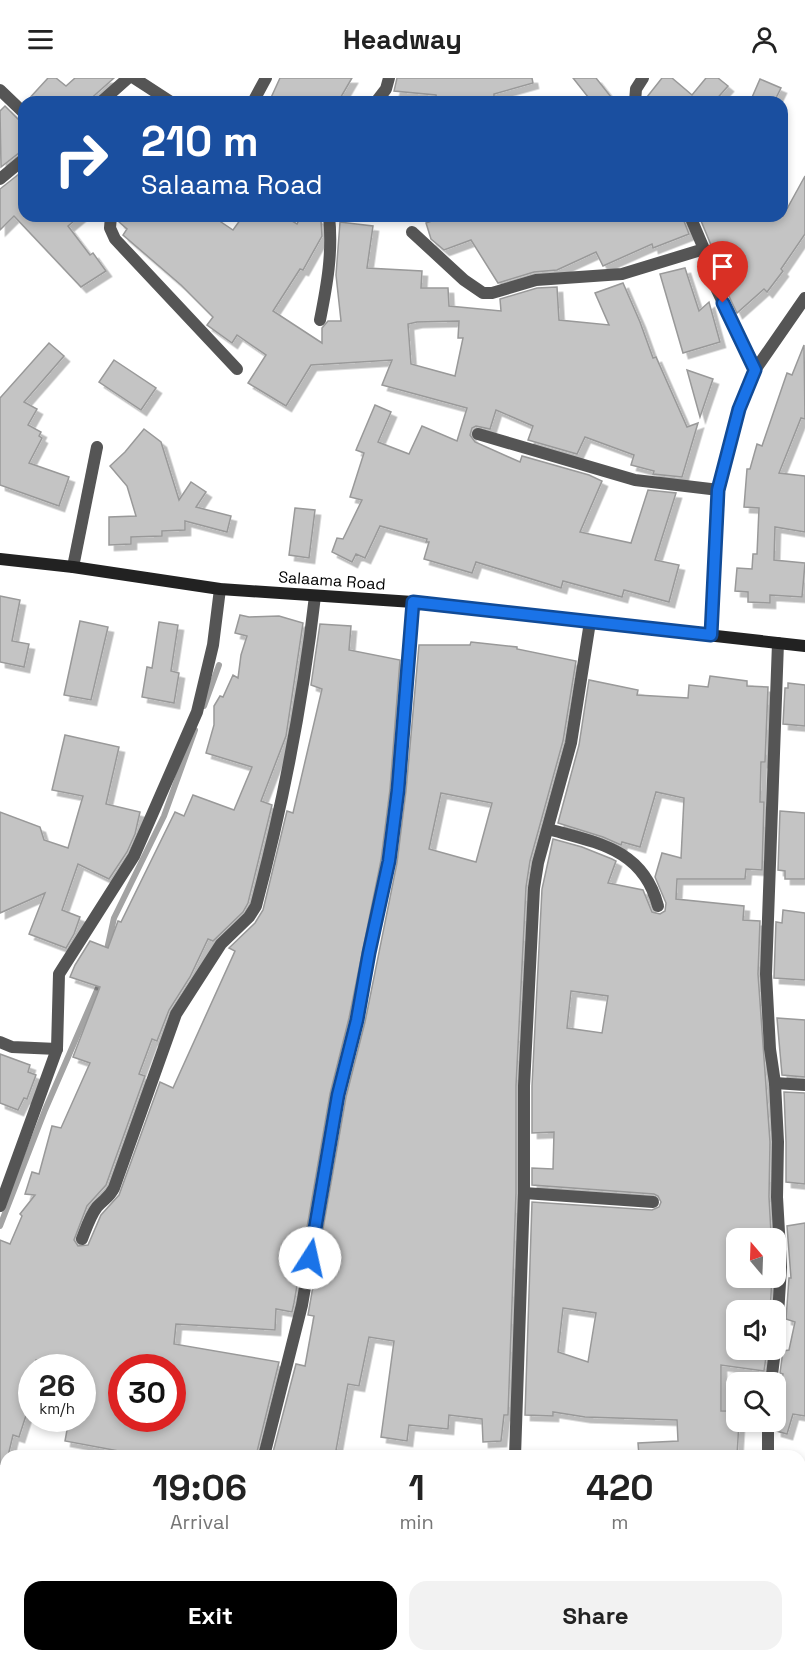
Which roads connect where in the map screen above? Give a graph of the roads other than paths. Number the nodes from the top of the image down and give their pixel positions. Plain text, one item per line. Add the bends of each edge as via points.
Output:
1 (128, 78) edge
2 (134, 78) edge
3 (266, 78) edge
4 (388, 78) edge
5 (643, 78) edge
6 (0, 90) edge
7 (108, 96) edge
8 (162, 96) edge
9 (256, 96) edge
10 (381, 96) edge
11 (635, 96) edge
12 (18, 107) edge
13 (18, 164) edge
14 (0, 179) edge
15 (110, 222) edge
16 (330, 222) edge
17 (693, 222) edge
18 (412, 232) dead end
19 (704, 249) junction
20 (805, 298) edge
21 (320, 320) dead end
22 (237, 369) dead end
23 (755, 370) junction
24 (478, 434) dead end
25 (97, 447) dead end
26 (718, 490) junction
27 (0, 559) edge
28 (73, 567) junction
29 (220, 589) junction
30 (315, 596) junction
31 (413, 602) junction
32 (590, 622) junction
33 (711, 635) junction
34 (778, 643) junction
35 (805, 646) edge
36 (548, 829) junction
37 (658, 906) dead end
38 (0, 1042) edge
39 (57, 1049) junction
40 (775, 1083) junction
41 (805, 1084) edge
42 (524, 1193) junction
43 (653, 1202) dead end
44 (0, 1206) edge
45 (82, 1239) dead end
46 (779, 1300) edge
47 (768, 1432) edge
48 (266, 1450) edge
49 (515, 1450) edge
50 (768, 1450) edge

1 - 7 street
2 - 8 street
3 - 9 street
4 - 10 street
5 - 11 street
6 - 12 street
13 - 14 street
15 - 22 street via 115,239
16 - 21 street via 328,282
17 - 19 street
18 - 19 street via 483,293 555,277 621,274
19 - 23 street via 717,290
20 - 23 street
23 - 26 street via 739,409
24 - 26 street via 635,480
25 - 28 street
26 - 33 street
27 - 28 main road, Salaama Road
28 - 29 main road, Salaama Road
29 - 30 main road, Salaama Road
29 - 39 street via 213,645 197,712 134,856 59,974
30 - 31 main road, Salaama Road
30 - 45 street via 287,778 256,906 221,944 174,1019 114,1188 94,1212
31 - 32 main road, Salaama Road
31 - 48 street via 389,861 338,1095 302,1305
32 - 33 main road, Salaama Road
32 - 36 street via 571,743
33 - 34 main road, Salaama Road
34 - 35 main road, Salaama Road
34 - 40 street via 766,974
36 - 37 street via 618,850 644,875
36 - 42 street via 534,888 524,1086
38 - 39 street via 12,1047
39 - 44 street
40 - 41 street
40 - 46 street
42 - 43 street
42 - 49 street
47 - 50 street

